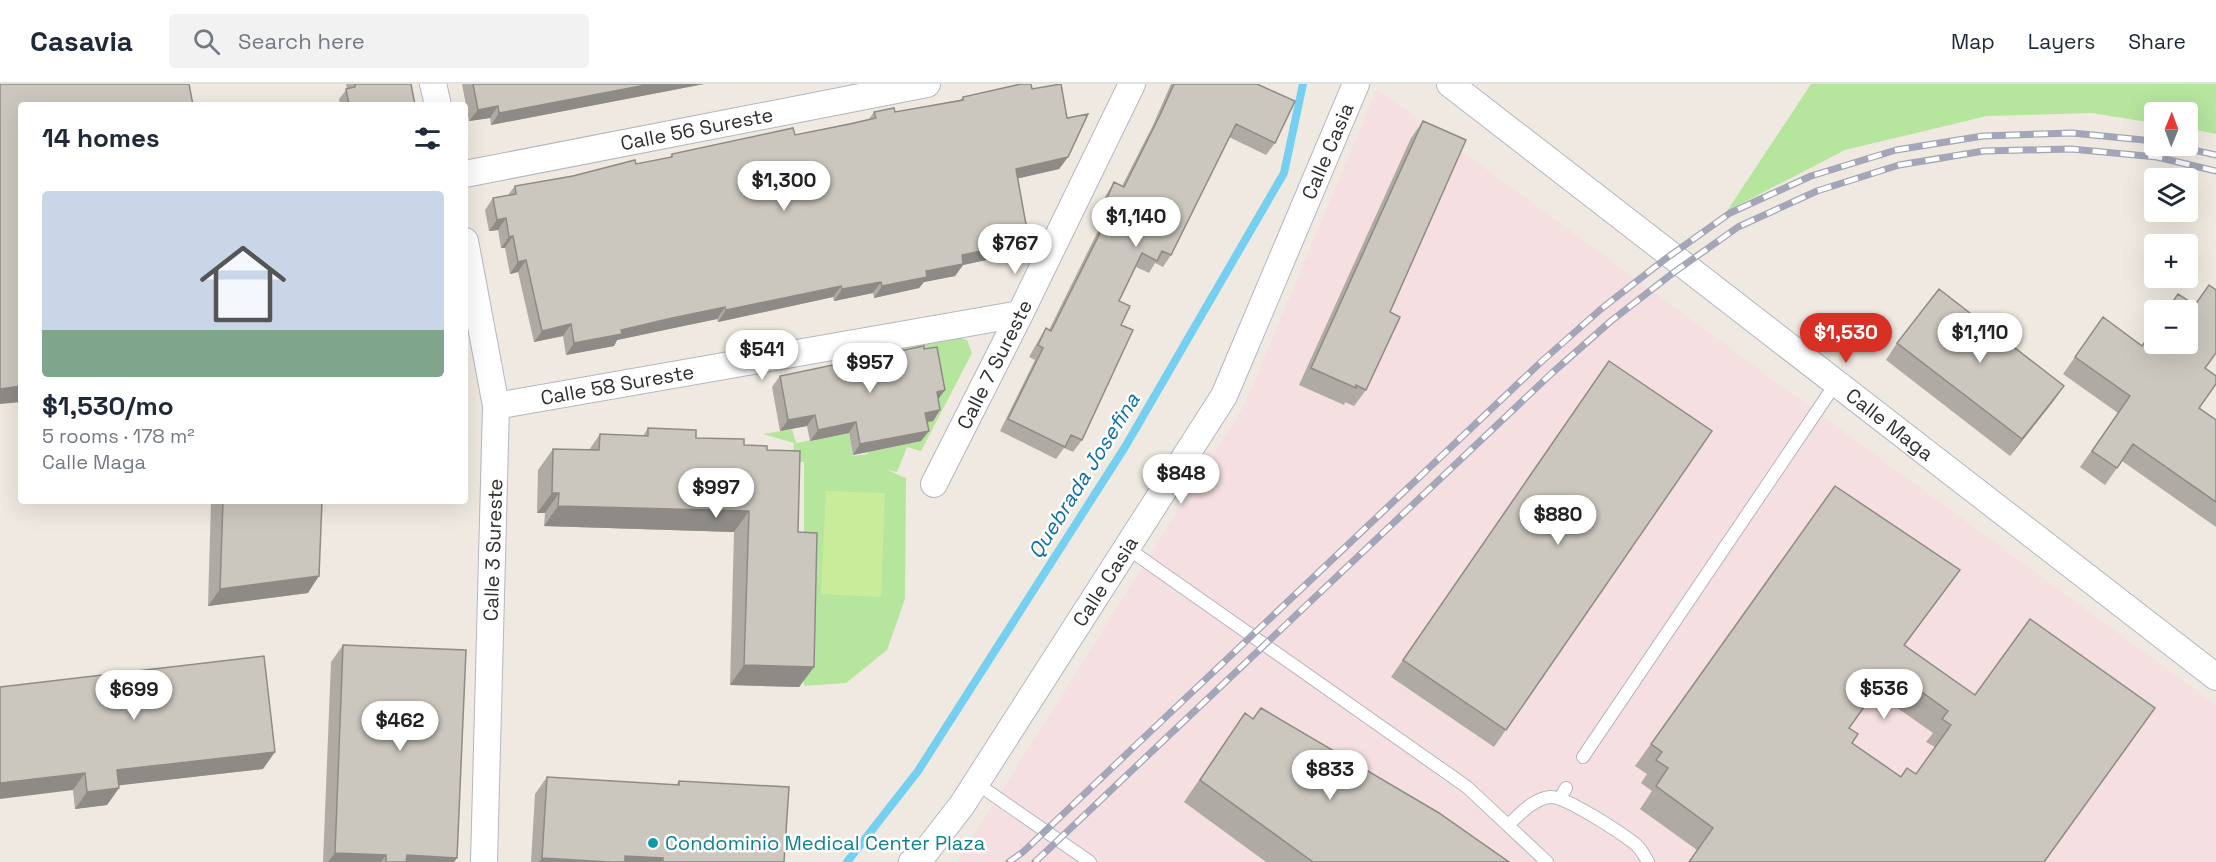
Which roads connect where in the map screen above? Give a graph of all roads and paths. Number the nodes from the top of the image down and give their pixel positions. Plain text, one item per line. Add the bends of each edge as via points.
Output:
1 (434, 84) edge
2 (927, 84) edge
3 (1132, 84) edge
4 (1356, 84) edge
5 (1450, 84) edge
6 (437, 102) edge
7 (468, 173) edge
8 (468, 257) edge
9 (1020, 314) junction
10 (1836, 383) junction
11 (496, 406) junction
12 (934, 484) dead end
13 (1127, 548) junction
14 (2216, 677) edge
15 (1583, 757) dead end
16 (976, 783) junction
17 (1508, 825) junction
18 (484, 862) edge
19 (912, 862) edge
20 (1090, 862) edge
21 (1547, 862) edge
22 (1648, 862) edge

1 - 6 street
2 - 7 street, Calle 56 Sureste
3 - 9 street, Calle 7 Sureste
4 - 13 street, Calle Casia via 1224,396
5 - 10 street, Calle Maga
8 - 11 street, Calle 3 Sureste
9 - 11 street, Calle 58 Sureste
9 - 12 street, Calle 7 Sureste
10 - 14 street, Calle Maga
10 - 15 lane
11 - 18 street, Calle 3 Sureste
13 - 16 street, Calle Casia
13 - 17 lane via 1467,787
16 - 19 street, Calle Casia via 924,854
16 - 20 lane
17 - 21 lane
17 - 22 lane via 1536,801 1563,793 1574,805 1636,844

